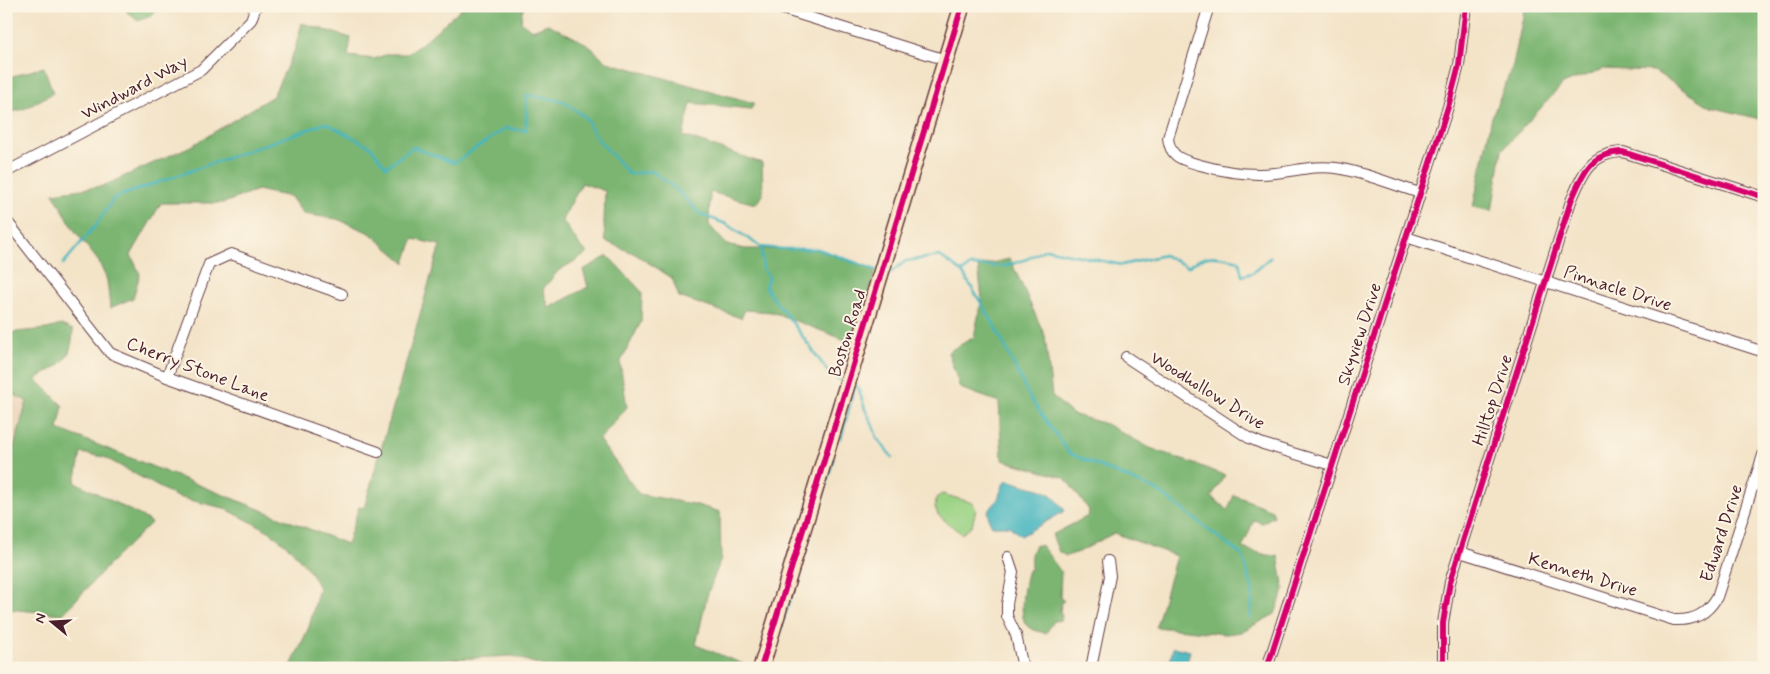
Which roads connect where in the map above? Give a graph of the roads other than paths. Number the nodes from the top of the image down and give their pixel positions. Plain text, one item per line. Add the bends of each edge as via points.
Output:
1 (256, 6) edge
2 (769, 6) edge
3 (962, 6) edge
4 (1209, 6) edge
5 (1466, 6) edge
6 (946, 60) junction
7 (6, 172) edge
8 (1420, 193) junction
9 (1764, 196) edge
10 (6, 220) edge
11 (1406, 238) junction
12 (1546, 282) junction
13 (342, 294) dead end
14 (1764, 352) edge
15 (1126, 357) dead end
16 (167, 377) junction
17 (378, 452) dead end
18 (1764, 452) edge
19 (1332, 465) junction
20 (1460, 552) junction
21 (1008, 557) dead end
22 (1108, 561) dead end
23 (1698, 617) joint
24 (761, 668) edge
25 (1023, 668) edge
26 (1091, 668) edge
27 (1267, 668) edge
28 (1443, 668) edge

1 - 7 street, Windward Way via 251,20 201,70
2 - 6 street
3 - 6 street, Boston Road
4 - 8 street via 1170,132 1172,152 1183,160 1242,174 1336,168
5 - 8 street, Skyview Drive via 1452,95
6 - 24 street, Boston Road
8 - 11 street, Skyview Drive
9 - 12 street, Hilltop Drive via 1633,154 1604,155 1594,160 1582,175
10 - 16 street, Cherry Stone Lane via 110,353
11 - 12 street, Pinnacle Drive
11 - 19 street, Skyview Drive
12 - 14 street, Pinnacle Drive
12 - 20 street, Hilltop Drive
13 - 16 street via 231,254 209,264
15 - 19 street, Woodhollow Drive via 1249,438
16 - 17 street, Cherry Stone Lane
18 - 23 street, Edward Drive via 1717,598
19 - 27 street, Skyview Drive
20 - 23 street, Kenneth Drive via 1674,620
20 - 28 street, Hilltop Drive via 1446,602
21 - 25 street via 1013,572 1007,616 1016,635
22 - 26 street via 1110,576

